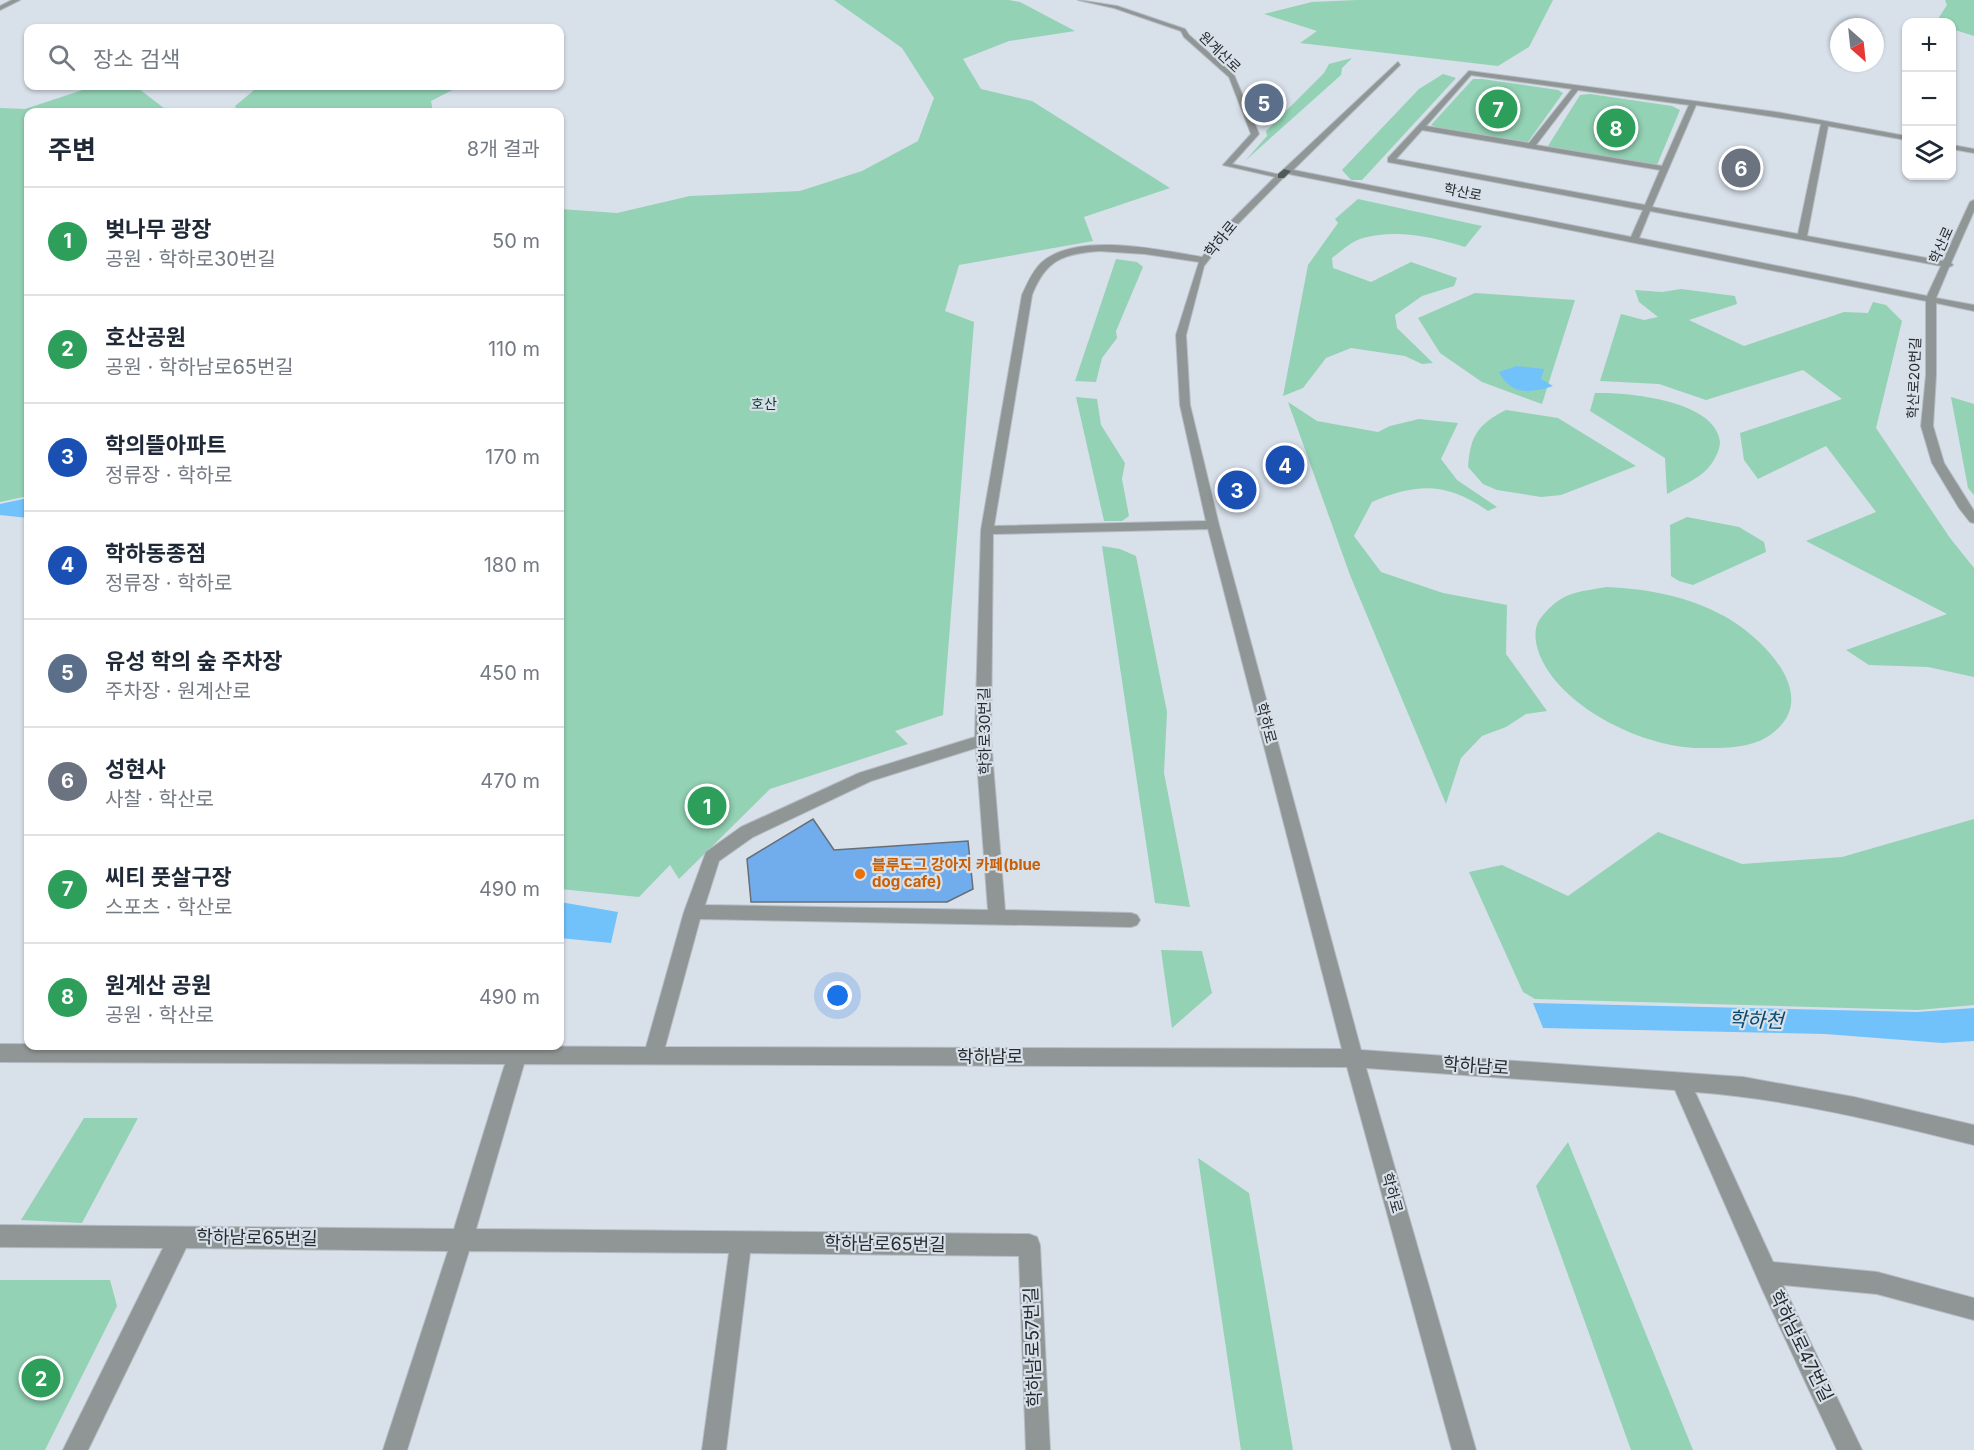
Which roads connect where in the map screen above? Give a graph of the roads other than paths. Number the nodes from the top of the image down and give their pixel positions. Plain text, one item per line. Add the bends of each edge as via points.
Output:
1 (17, 0) edge
2 (1081, 0) edge
3 (0, 8) edge
4 (1398, 64) dead end
5 (1576, 88) junction
6 (1692, 104) junction
7 (1825, 123) junction
8 (1420, 127) junction
9 (1902, 137) edge
10 (1531, 146) junction
11 (1956, 148) edge
12 (1974, 151) edge
13 (1665, 170) junction
14 (1284, 173) junction
15 (1974, 202) edge
16 (1648, 210) junction
17 (1969, 226) edge
18 (1803, 238) junction
19 (1634, 239) junction
20 (1204, 260) junction
21 (1948, 265) junction
22 (1931, 298) junction
23 (1974, 308) edge
24 (1974, 519) edge
25 (1213, 525) junction
26 (987, 530) junction
27 (983, 740) junction
28 (693, 912) junction
29 (997, 916) junction
30 (1131, 920) dead end
31 (0, 1053) edge
32 (517, 1055) junction
33 (653, 1056) junction
34 (1354, 1058) junction
35 (1680, 1080) junction
36 (1974, 1135) edge
37 (0, 1236) edge
38 (180, 1237) junction
39 (462, 1240) junction
40 (741, 1242) junction
41 (1029, 1245) joint
42 (1766, 1272) junction
43 (1974, 1309) edge
44 (75, 1450) edge
45 (395, 1450) edge
46 (714, 1450) edge
47 (1038, 1450) edge
48 (1464, 1450) edge
49 (1850, 1450) edge

1 - 3 street
2 - 14 street, 원계산로 via 1183,30 1232,76 1255,134 1227,165
4 - 14 street, 학하로
5 - 6 street, 학산로
5 - 8 street, 학산로 via 1469,73
5 - 10 street
6 - 7 street, 학산로
6 - 13 street
7 - 9 street, 학산로
7 - 18 street
8 - 10 street
8 - 16 street, 학산로 via 1391,160
10 - 13 street
11 - 12 street
13 - 16 street
14 - 19 street, 학산로
14 - 20 street, 학하로 via 1230,227
15 - 17 street, 학산로
16 - 18 street
16 - 19 street
17 - 21 street, 학산로
18 - 21 street
19 - 22 street, 학산로
20 - 25 street, 학하로 via 1181,335 1185,405
20 - 26 street, 학하로30번길 via 1101,248 1058,255 1035,274 1027,295
21 - 22 street, 학산로
22 - 23 street, 학산로
22 - 24 street, 학산로20번길 via 1927,426 1938,463
25 - 26 street
25 - 34 street, 학하로
26 - 27 street, 학하로30번길
27 - 28 street via 865,777 747,832 712,857
27 - 29 street, 학하로30번길
28 - 29 street
28 - 33 street
29 - 30 street
31 - 32 street, 학하남로
32 - 33 street, 학하남로
32 - 39 street
33 - 34 street, 학하남로
34 - 35 street, 학하남로
34 - 48 street, 학하로
35 - 36 street, 학하남로 via 1743,1086 1843,1104
35 - 42 street
37 - 38 street
38 - 39 street, 학하남로65번길
38 - 44 street, 학하남로65번길
39 - 40 street, 학하남로65번길
39 - 45 street
40 - 41 street, 학하남로65번길
40 - 46 street
41 - 47 street, 학하남로57번길
42 - 43 street, 학하남로47번길 via 1877,1283
42 - 49 street, 학하남로47번길

